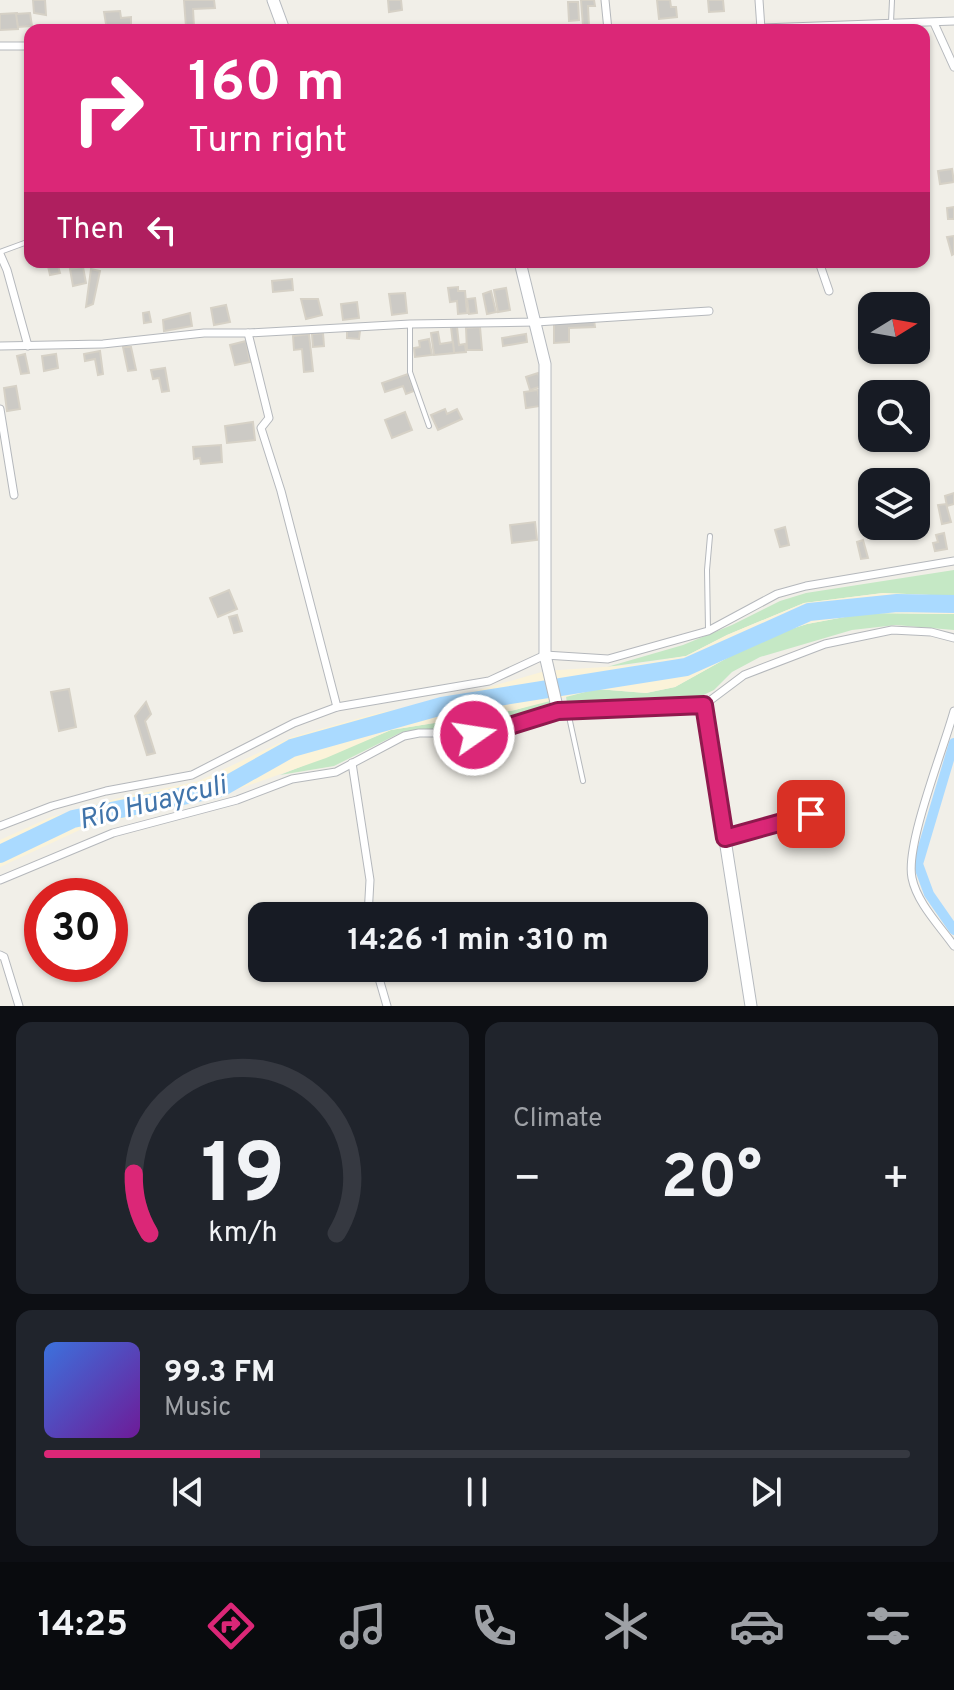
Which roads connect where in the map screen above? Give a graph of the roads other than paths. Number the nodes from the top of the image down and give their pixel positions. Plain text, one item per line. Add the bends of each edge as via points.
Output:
1 (273, 0) edge
2 (605, 0) edge
3 (759, 0) edge
4 (892, 0) edge
5 (954, 21) edge
6 (934, 23) junction
7 (282, 24) edge
8 (607, 24) edge
9 (761, 24) edge
10 (891, 24) joint
11 (0, 46) edge
12 (24, 46) edge
13 (954, 67) edge
14 (24, 243) edge
15 (0, 253) edge
16 (522, 268) edge
17 (821, 268) edge
18 (829, 291) dead end
19 (709, 311) dead end
20 (536, 322) junction
21 (410, 324) junction
22 (248, 333) junction
23 (0, 346) edge
24 (28, 346) junction
25 (0, 409) edge
26 (429, 426) dead end
27 (14, 495) dead end
28 (710, 536) dead end
29 (954, 561) edge
30 (708, 631) junction
31 (954, 638) edge
32 (547, 660) junction
33 (704, 705) junction
34 (337, 707) junction
35 (561, 707) junction
36 (954, 711) edge
37 (352, 763) junction
38 (583, 781) dead end
39 (840, 806) dead end
40 (0, 826) edge
41 (725, 838) junction
42 (0, 880) edge
43 (369, 902) edge
44 (954, 946) edge
45 (0, 955) edge
46 (380, 982) edge
47 (19, 1006) edge
48 (387, 1006) edge
49 (751, 1006) edge

1 - 7 street
2 - 8 street
3 - 9 street
4 - 10 lane
5 - 6 street
6 - 10 street
6 - 13 street
11 - 12 street
14 - 15 lane
15 - 24 street
16 - 20 street
17 - 18 street
19 - 20 street
20 - 21 street
20 - 32 street via 547,399
21 - 22 street
21 - 26 lane via 410,372
22 - 24 street
22 - 34 street via 269,418 261,428
23 - 24 street
25 - 27 street
28 - 30 lane
29 - 30 street via 777,594
30 - 32 street via 608,659
31 - 33 street via 892,630 825,644 744,675
32 - 34 street via 489,681
32 - 35 street
33 - 35 street
33 - 41 street
34 - 40 street via 192,775 106,791
35 - 37 street via 484,733 404,736
35 - 38 lane
36 - 44 street via 915,838 911,877
37 - 42 street via 336,772 292,779 237,800 113,833
37 - 43 street
39 - 41 lane
41 - 49 street
45 - 47 street
46 - 48 street

